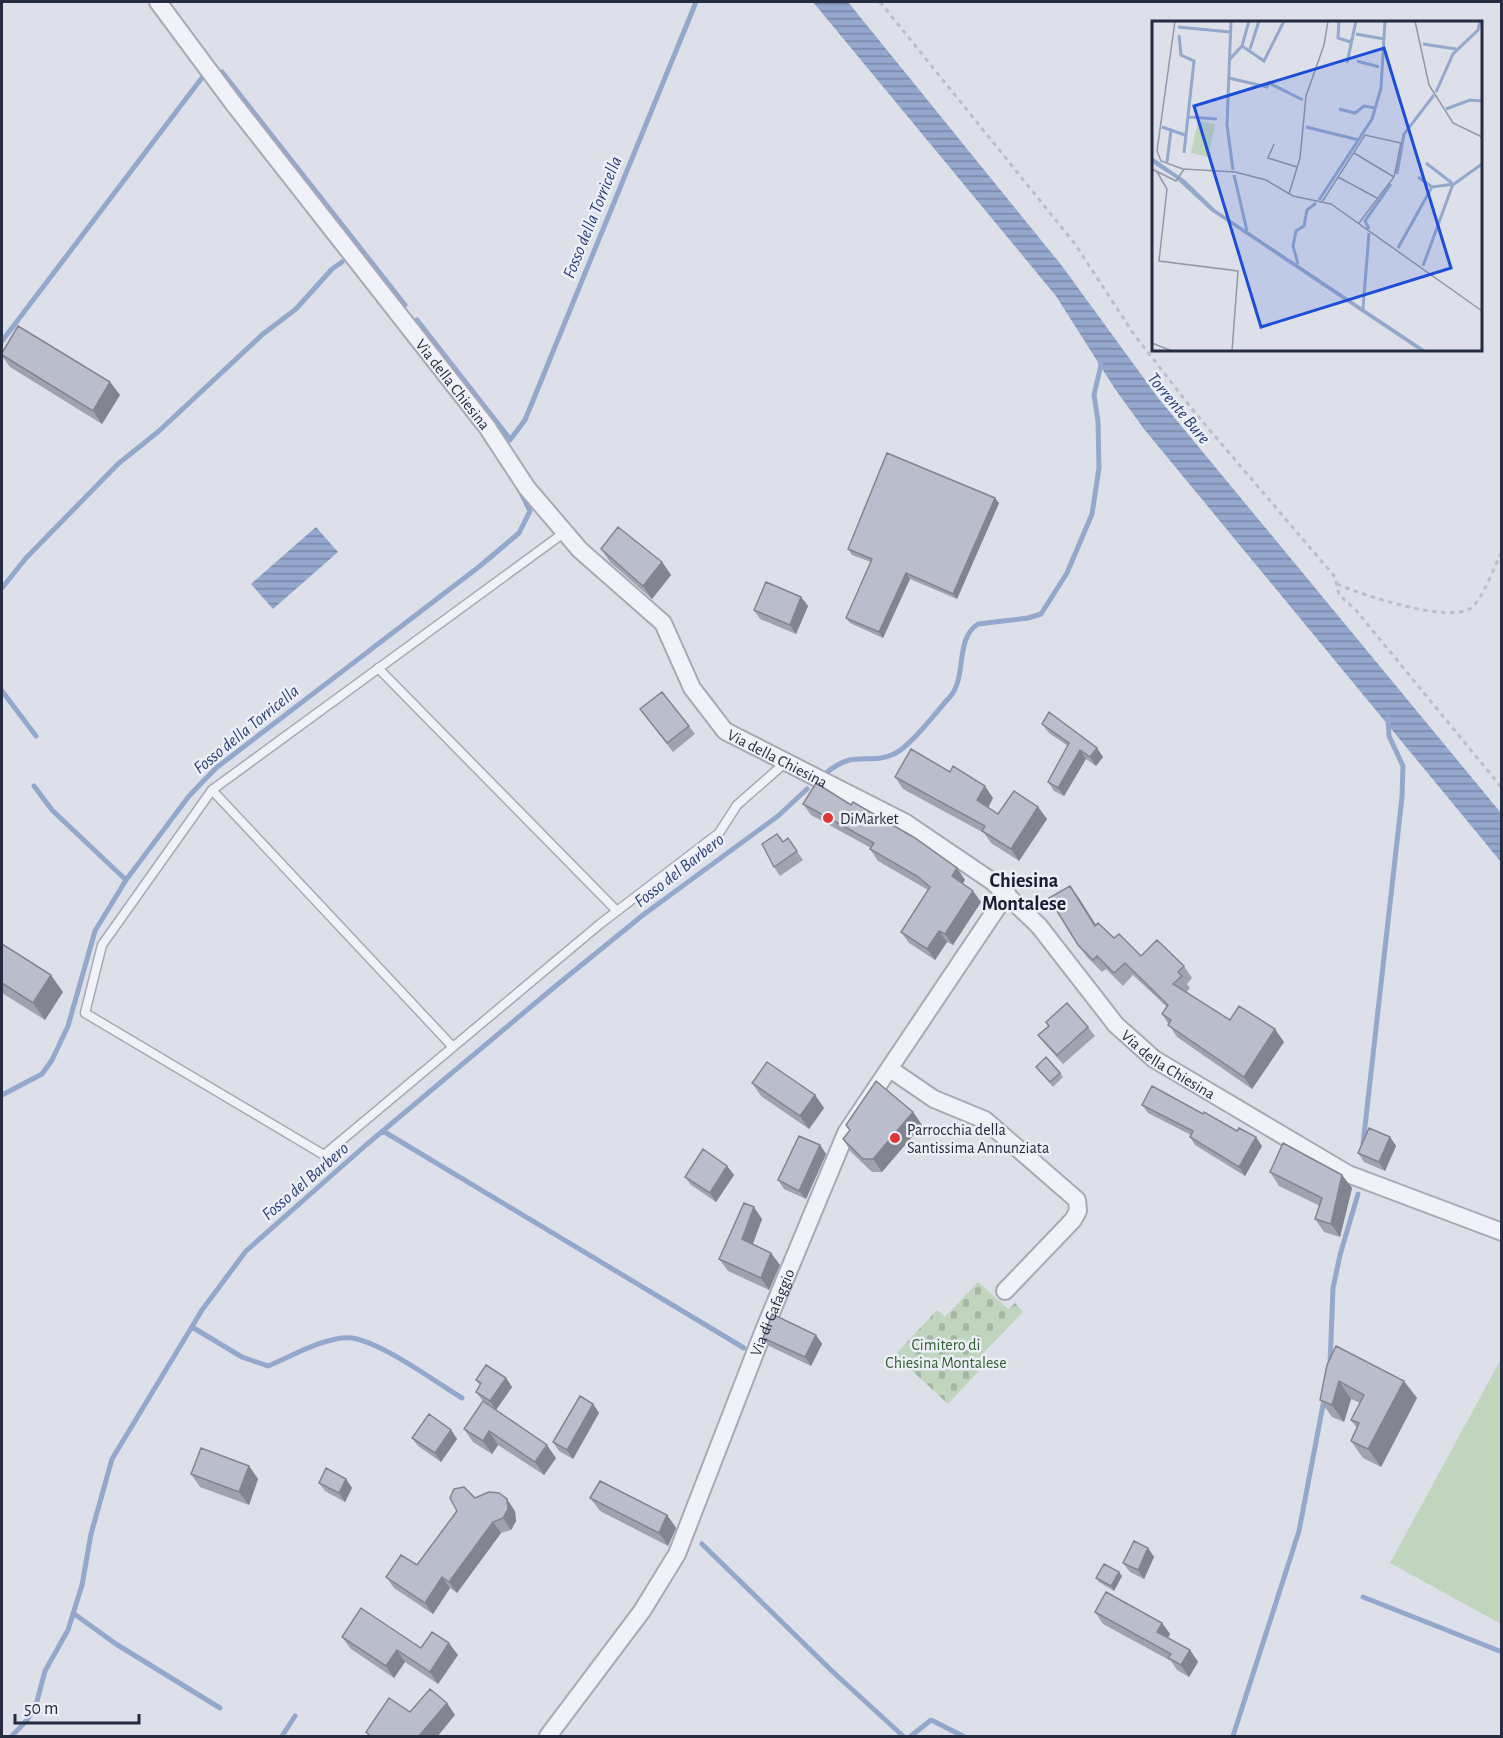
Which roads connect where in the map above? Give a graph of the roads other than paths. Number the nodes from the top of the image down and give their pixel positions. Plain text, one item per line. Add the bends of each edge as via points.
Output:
1 (158, 2) edge
2 (565, 532) junction
3 (378, 668) junction
4 (786, 762) junction
5 (212, 790) junction
6 (1007, 893) junction
7 (617, 911) junction
8 (452, 1046) junction
9 (890, 1069) junction
10 (1502, 1232) edge
11 (1005, 1291) dead end
12 (548, 1737) edge

1 - 2 street, Via della Chiesina via 487,427 526,488
2 - 3 lane
2 - 4 street, Via della Chiesina via 663,623 692,688 725,731
3 - 5 lane
3 - 7 lane
4 - 6 street, Via della Chiesina via 906,823
4 - 7 lane via 736,805 719,833
5 - 8 lane
5 - 8 lane via 102,945 85,1013 324,1155
6 - 9 street, Via di Cafaggio
6 - 10 street, Via della Chiesina via 1039,926 1116,1025 1154,1059 1348,1174
7 - 8 lane
9 - 11 street via 934,1099 985,1120 1077,1200 1078,1211 1070,1224
9 - 12 street, Via di Cafaggio via 843,1139 672,1564

